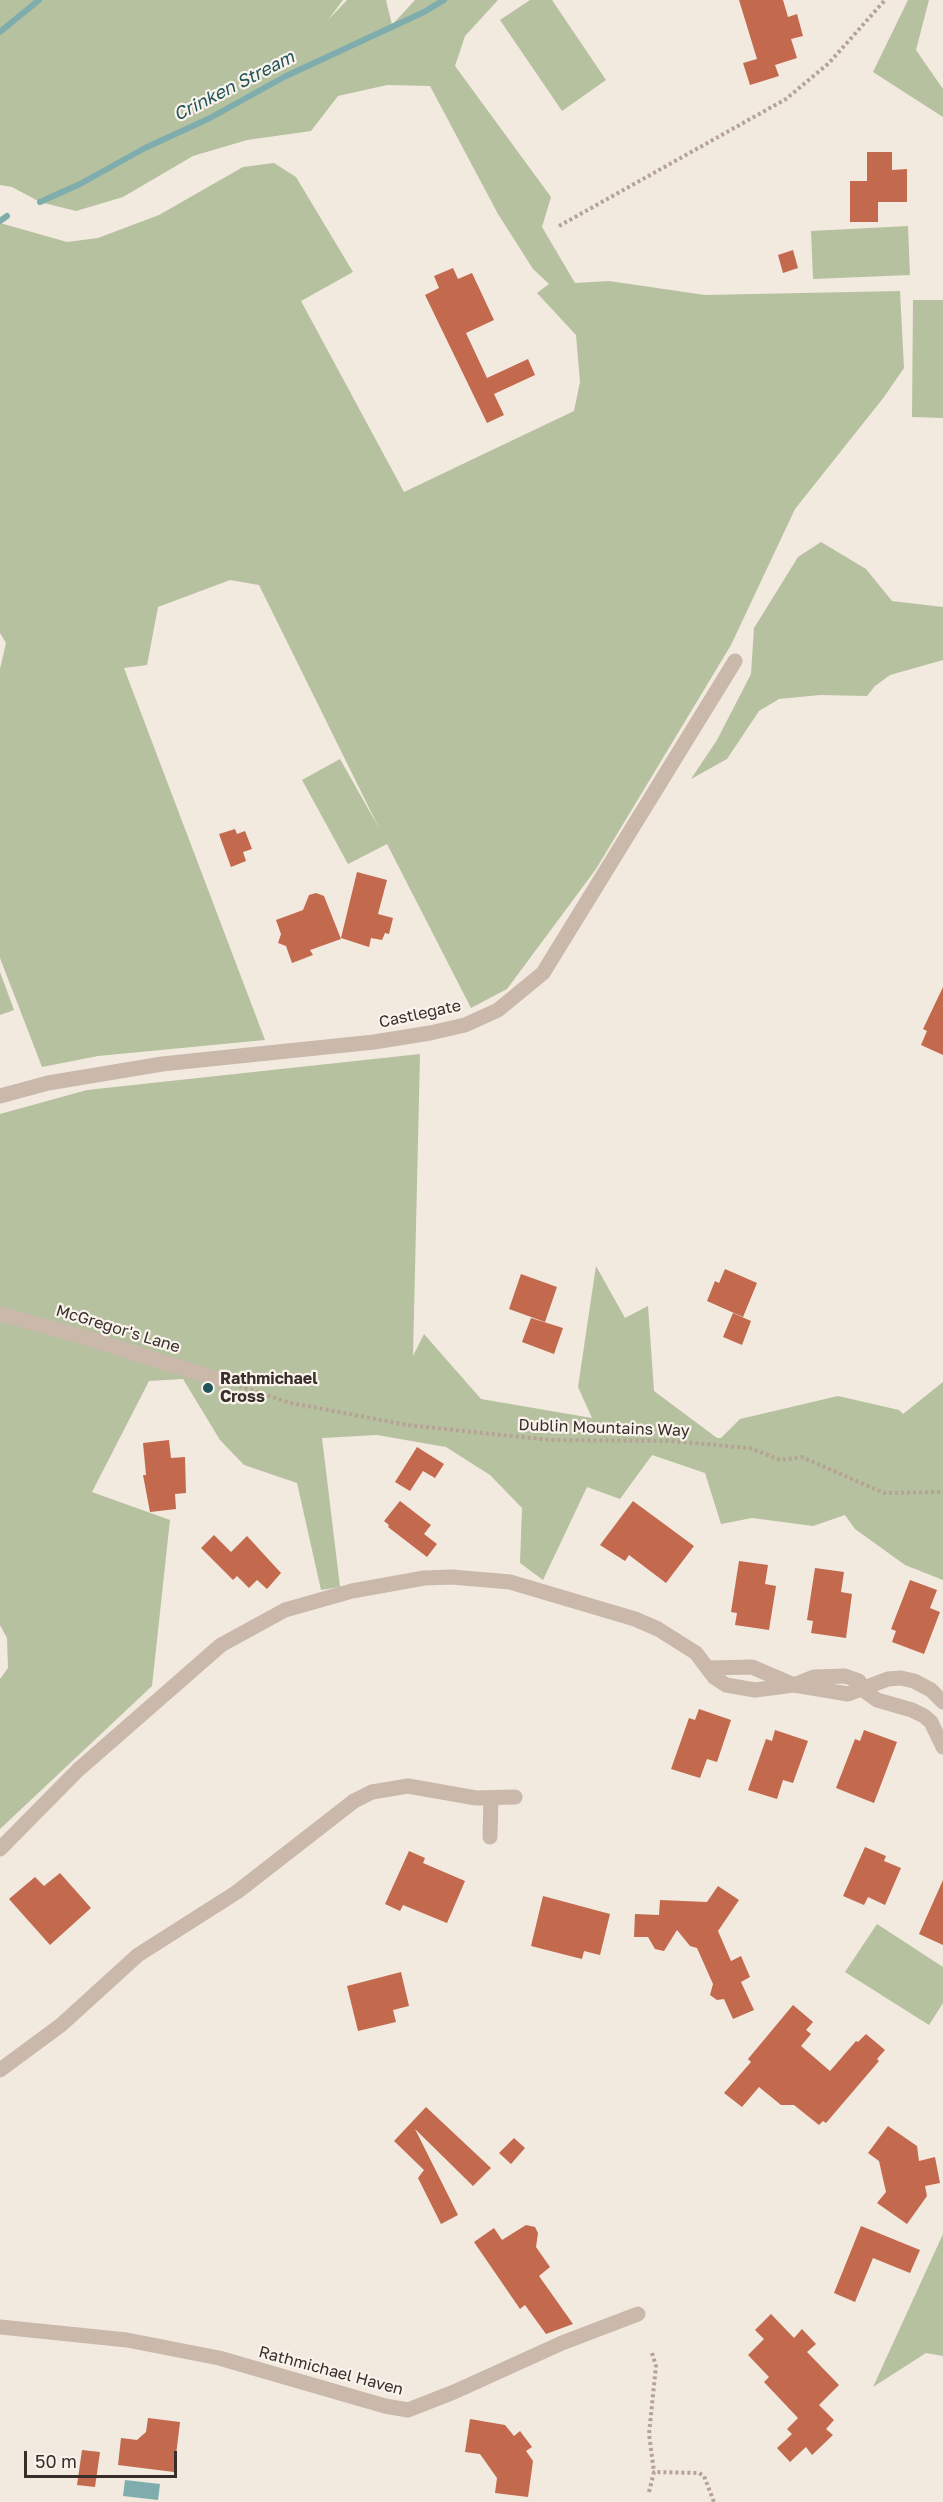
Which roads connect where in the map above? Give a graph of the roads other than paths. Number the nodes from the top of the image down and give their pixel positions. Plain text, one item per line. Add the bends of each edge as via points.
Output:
1 (735, 662) dead end
2 (0, 1096) edge
3 (0, 1314) edge
4 (224, 1381) road end
5 (709, 1668) junction
6 (794, 1685) junction
7 (862, 1689) junction
8 (943, 1702) edge
9 (943, 1746) edge
10 (515, 1797) dead end
11 (491, 1798) junction
12 (490, 1837) dead end
13 (0, 1849) edge
14 (0, 2070) edge
15 (638, 2314) dead end
16 (0, 2327) edge

1 - 2 street, Castlegate via 543,973 498,1010 465,1025 430,1033 162,1064 48,1083
3 - 4 street, McGregor's Lane
5 - 6 street via 752,1667
5 - 6 street via 726,1685 755,1690
5 - 13 street via 696,1653 650,1625 510,1582 424,1578 352,1591 285,1610 221,1645 78,1770
6 - 7 street via 814,1677 845,1676 859,1681
7 - 8 street via 901,1678 931,1690
7 - 9 street via 878,1700 924,1716
10 - 11 street
11 - 12 street
11 - 14 street via 408,1786 391,1787 354,1801 237,1892 138,1955 61,2025
15 - 16 street, Rathmichael Haven via 408,2410 209,2356 127,2340

